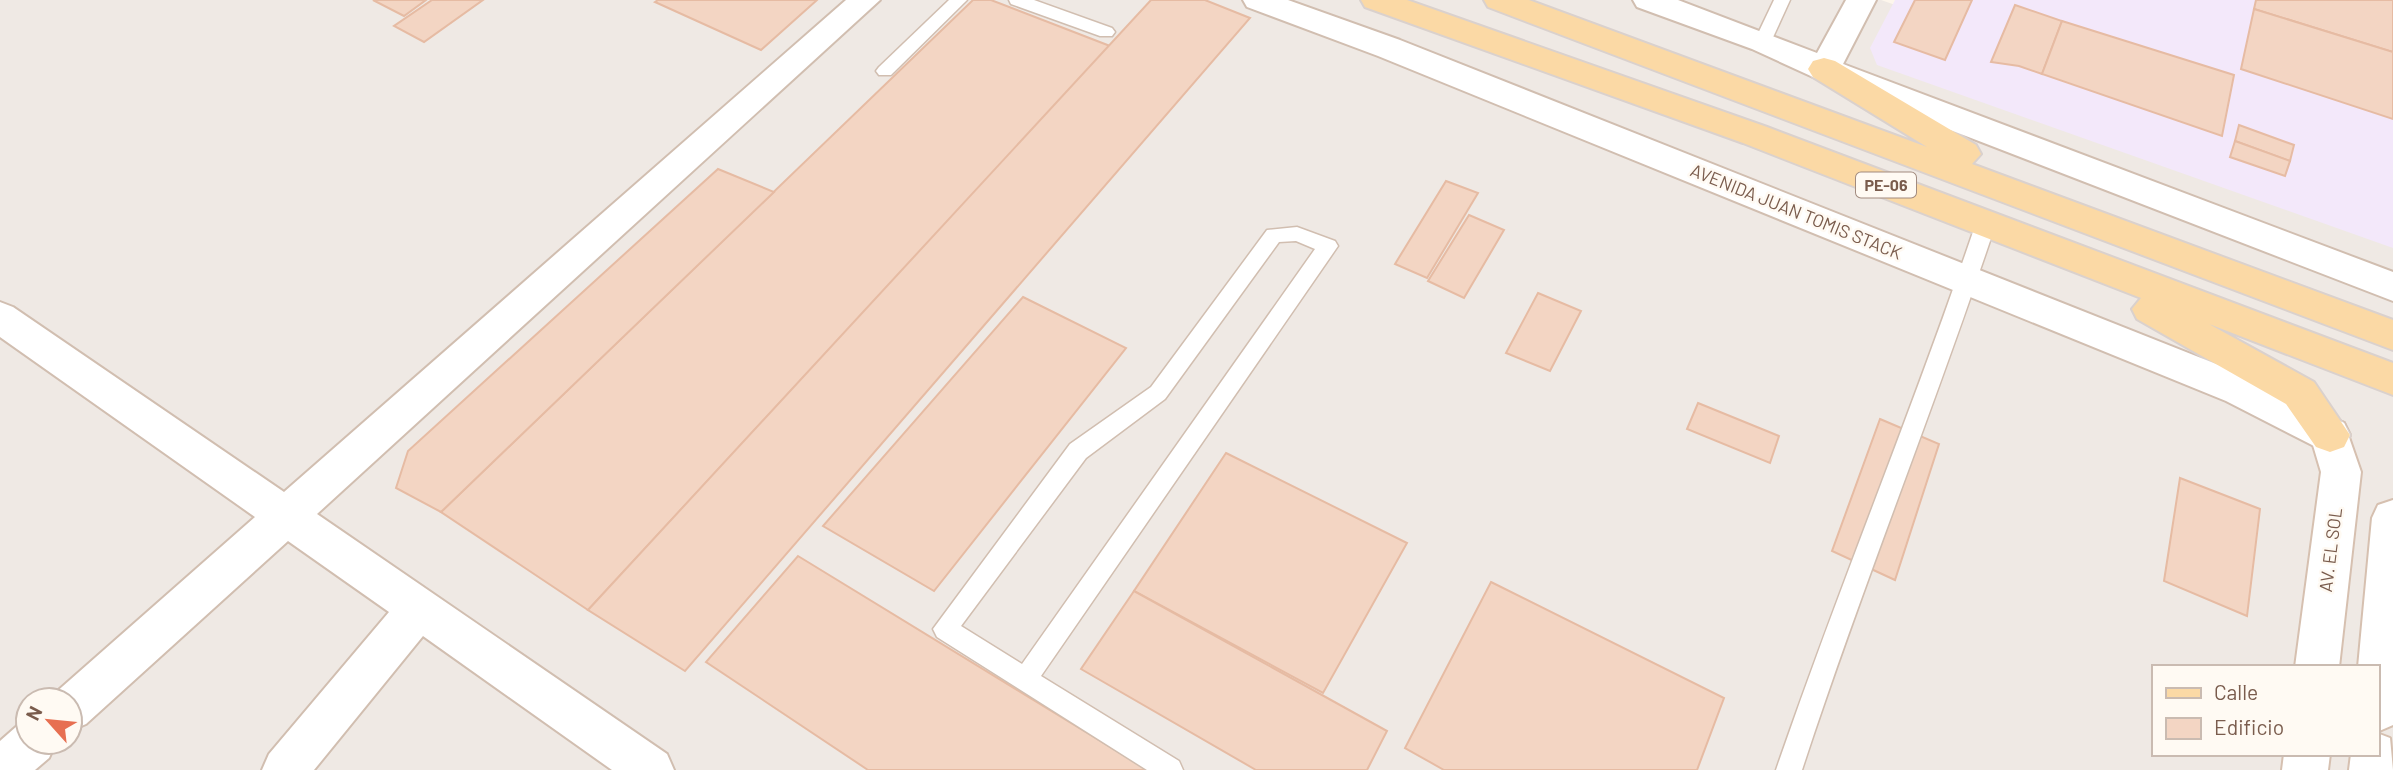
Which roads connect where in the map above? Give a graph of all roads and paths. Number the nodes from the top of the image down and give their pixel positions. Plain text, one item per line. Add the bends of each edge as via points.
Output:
1 (866, 0) edge
2 (959, 0) edge
3 (1017, 0) edge
4 (1258, 0) edge
5 (1376, 0) edge
6 (1499, 0) edge
7 (1648, 0) edge
8 (1782, 0) edge
9 (1861, 0) edge
10 (1106, 32) dead end
11 (1763, 42) junction
12 (1824, 69) junction
13 (886, 71) dead end
14 (1986, 223) junction
15 (2138, 240) junction
16 (2075, 260) junction
17 (1966, 280) junction
18 (2260, 285) junction
19 (2393, 287) edge
20 (0, 317) edge
21 (2393, 325) edge
22 (2393, 335) edge
23 (2393, 379) edge
24 (2330, 435) junction
25 (288, 518) junction
26 (2393, 518) edge
27 (418, 608) junction
28 (2317, 665) edge
29 (1025, 680) junction
30 (2379, 686) edge
31 (84, 697) edge
32 (17, 756) edge
33 (1, 770) edge
34 (285, 770) edge
35 (651, 770) edge
36 (1170, 770) edge
37 (1789, 770) edge

1 - 25 street
2 - 13 lane
3 - 10 lane
4 - 17 street, AVENIDA JUAN TOMIS STACK
5 - 14 main road, PE-06 via 1742,130
6 - 15 main road, PE-06
7 - 11 street
8 - 11 lane
9 - 12 street
11 - 12 street
12 - 15 main road via 1965,155
12 - 19 street
14 - 16 main road, PE-06
14 - 17 lane
15 - 18 main road, PE-06
16 - 23 main road, PE-06
16 - 24 main road via 2160,315 2300,393
17 - 24 street, AVENIDA JUAN TOMIS STACK via 2240,390
17 - 37 lane via 1940,360 1837,626
18 - 21 main road
18 - 22 main road, PE-06
20 - 25 street
24 - 28 street, AV. EL SOL via 2341,472
25 - 27 street
25 - 31 street
26 - 30 street
27 - 34 street
27 - 35 street
29 - 29 lane via 945,629 1078,451 1158,393 1274,236 1297,234 1328,246
29 - 36 lane
32 - 33 street

